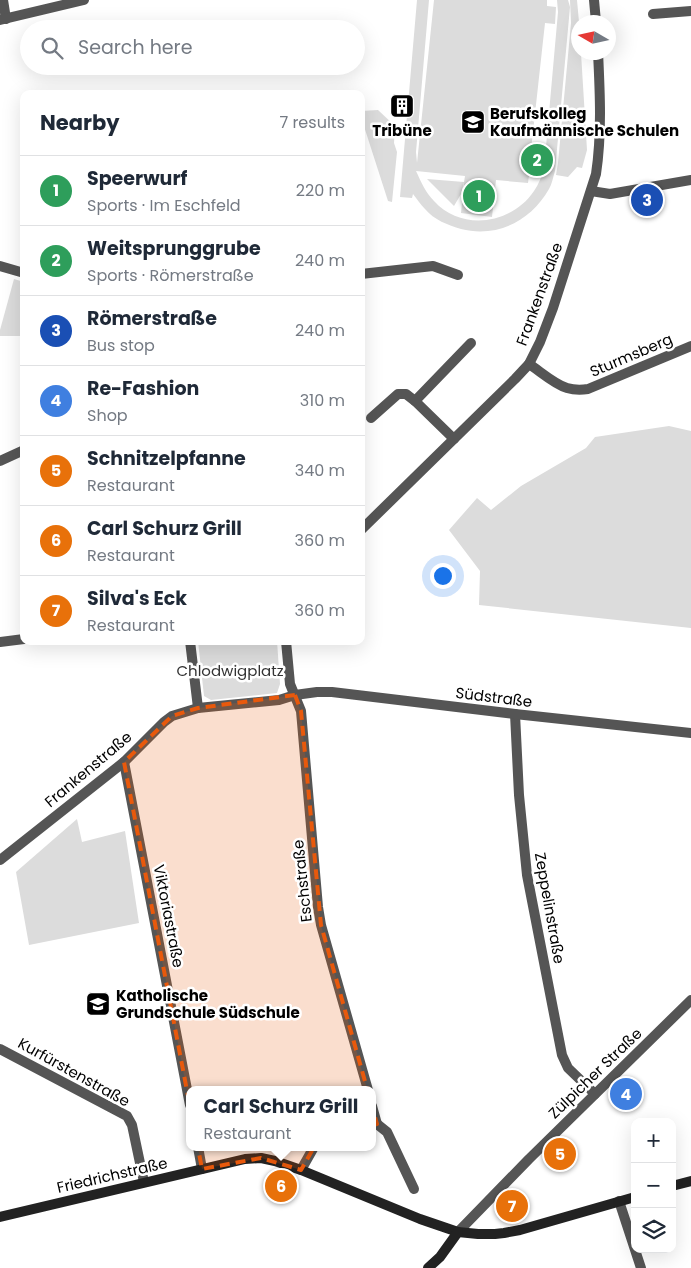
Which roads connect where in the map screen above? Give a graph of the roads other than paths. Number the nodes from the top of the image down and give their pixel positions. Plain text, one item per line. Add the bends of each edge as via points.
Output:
1 (3, 0) edge
2 (84, 0) edge
3 (594, 0) edge
4 (691, 11) edge
5 (653, 14) dead end
6 (595, 15) edge
7 (3, 20) edge
8 (598, 60) edge
9 (691, 180) edge
10 (591, 191) junction
11 (0, 266) edge
12 (20, 272) edge
13 (365, 274) edge
14 (458, 275) dead end
15 (471, 343) dead end
16 (691, 346) edge
17 (529, 364) junction
18 (415, 401) junction
19 (371, 418) dead end
20 (454, 439) junction
21 (20, 452) edge
22 (0, 461) edge
23 (365, 526) edge
24 (20, 640) edge
25 (0, 642) edge
26 (190, 645) edge
27 (286, 645) edge
28 (295, 695) junction
29 (198, 708) junction
30 (515, 714) junction
31 (691, 733) edge
32 (124, 762) junction
33 (0, 860) edge
34 (691, 1000) edge
35 (0, 1048) edge
36 (186, 1086) edge
37 (367, 1086) edge
38 (595, 1094) junction
39 (376, 1125) edge
40 (199, 1151) edge
41 (312, 1151) edge
42 (202, 1169) junction
43 (301, 1170) junction
44 (691, 1181) edge
45 (144, 1182) junction
46 (676, 1185) edge
47 (414, 1189) dead end
48 (631, 1198) edge
49 (619, 1202) junction
50 (0, 1217) edge
51 (458, 1232) junction
52 (428, 1268) edge
53 (640, 1268) edge

1 - 7 street
2 - 7 street
3 - 6 street
4 - 5 street
8 - 10 street, Frankenstraße via 599,153
9 - 10 street via 610,194
10 - 17 street, Frankenstraße via 553,308
11 - 12 street
13 - 14 street via 433,266
15 - 18 street
16 - 17 street, Sturmsberg via 588,390 567,388
17 - 20 street, Frankenstraße
18 - 19 street via 406,394 398,394
18 - 20 street
20 - 23 street, Frankenstraße
21 - 22 street
24 - 25 street
26 - 29 street
27 - 28 street via 290,684
28 - 29 street via 279,700
28 - 30 street, Südstraße via 332,692
28 - 37 street, Eschstraße via 301,711 321,925
29 - 32 street, Frankenstraße via 172,716
30 - 31 street, Südstraße
30 - 38 street, Zeppelinstraße via 527,875 562,1055 568,1068
32 - 33 street, Frankenstraße
32 - 36 street, Viktoriastraße
34 - 38 street, Zülpicher Straße
35 - 45 street, Kurfürstenstraße via 127,1116 132,1125
38 - 51 street, Zülpicher Straße
39 - 47 street via 387,1132
40 - 42 street
41 - 43 street
42 - 43 main road, Friedrichstraße via 261,1158
42 - 45 main road, Friedrichstraße
43 - 51 main road, Friedrichstraße
44 - 46 main road
45 - 50 main road, Friedrichstraße
48 - 49 main road, Friedrichstraße
49 - 51 main road, Friedrichstraße via 504,1233
49 - 53 street
51 - 52 main road

